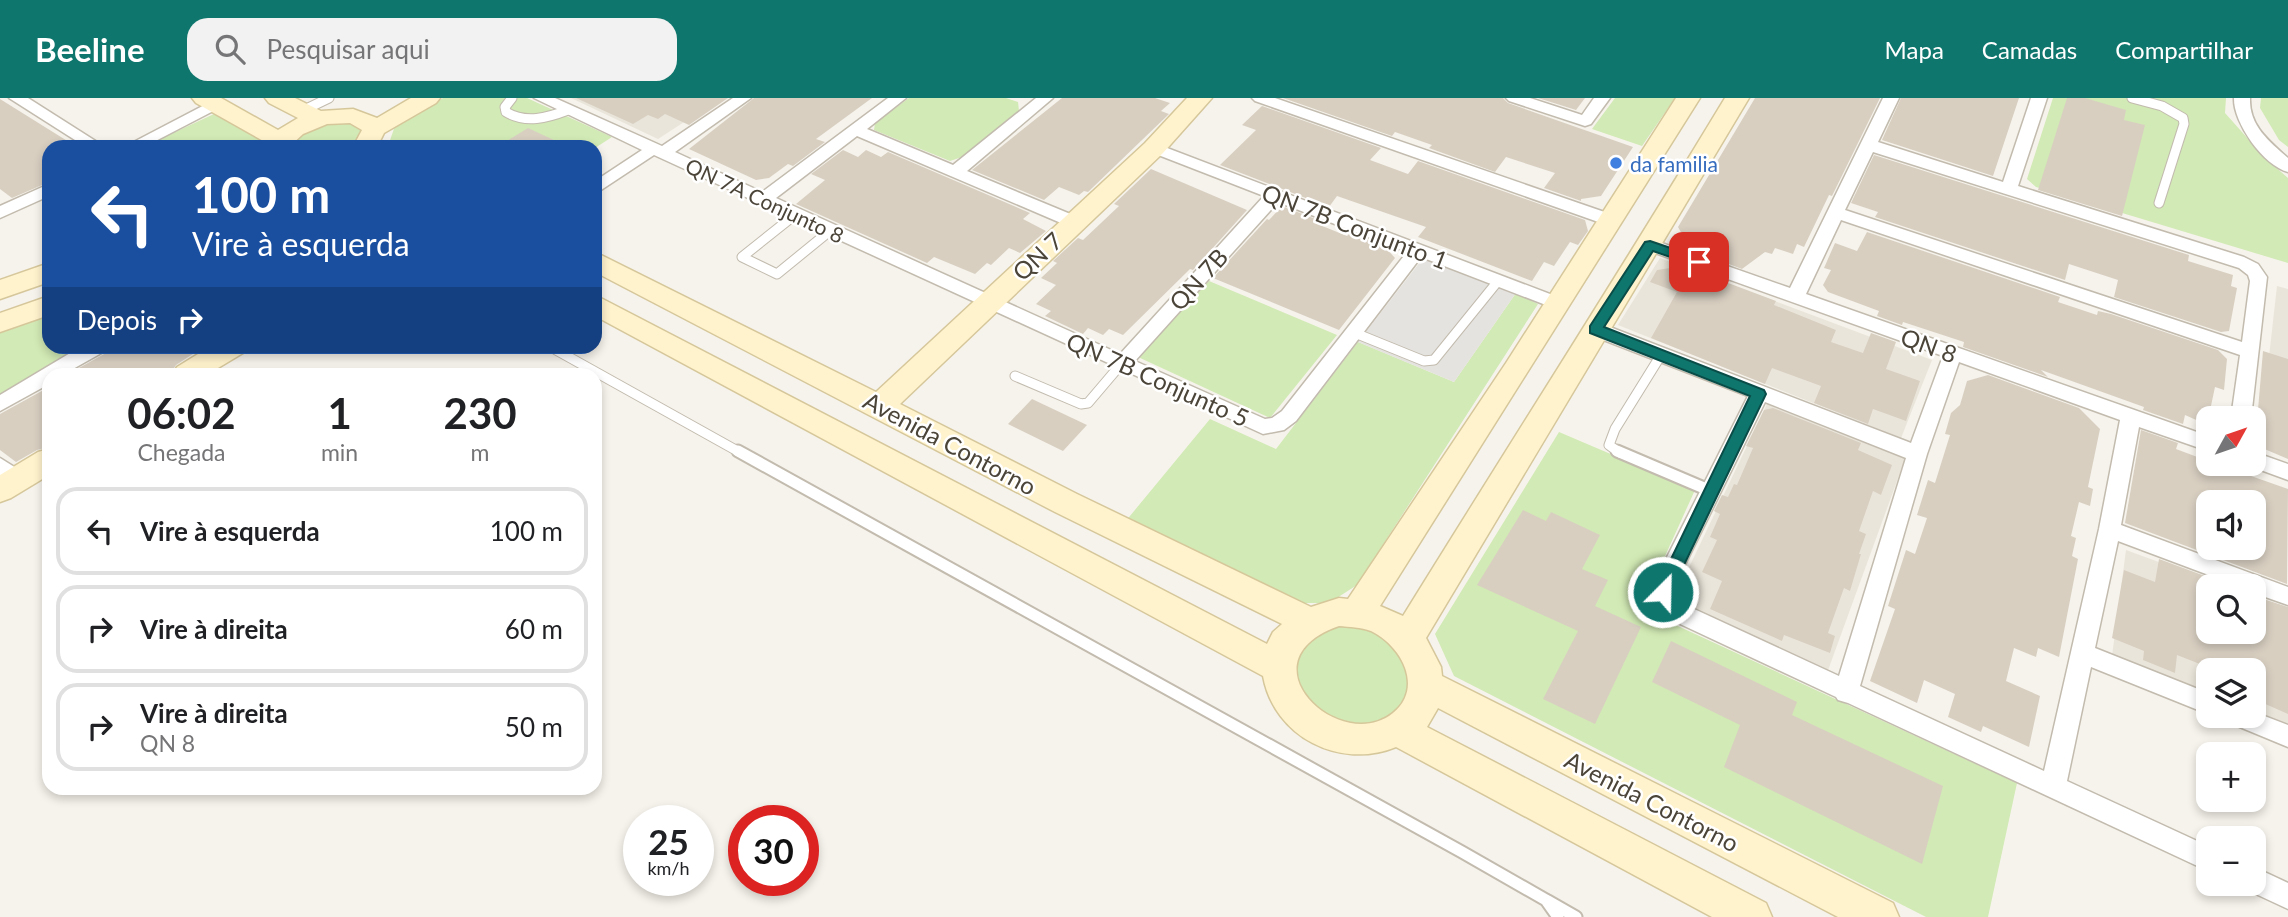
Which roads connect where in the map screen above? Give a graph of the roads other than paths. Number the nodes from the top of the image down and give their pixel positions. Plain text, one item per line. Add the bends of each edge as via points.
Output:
1 (17, 98) edge
2 (277, 98) edge
3 (379, 98) edge
4 (428, 98) edge
5 (512, 98) edge
6 (542, 98) edge
7 (743, 98) edge
8 (898, 98) edge
9 (1265, 98) edge
10 (1514, 98) edge
11 (1602, 98) edge
12 (1891, 98) edge
13 (2039, 98) edge
14 (2132, 98) edge
15 (2242, 98) edge
16 (1035, 100) edge
17 (1687, 100) edge
18 (210, 101) edge
19 (1204, 101) edge
20 (1732, 107) edge
21 (316, 109) edge
22 (568, 110) junction
23 (346, 115) junction
24 (1670, 128) junction
25 (856, 130) junction
26 (86, 140) edge
27 (144, 140) edge
28 (272, 140) edge
29 (283, 140) edge
30 (369, 140) edge
31 (373, 140) edge
32 (1710, 140) junction
33 (1869, 145) junction
34 (1154, 148) junction
35 (658, 151) junction
36 (2288, 167) edge
37 (956, 171) junction
38 (602, 185) edge
39 (2009, 190) junction
40 (42, 192) edge
41 (1275, 195) junction
42 (764, 199) junction
43 (2159, 203) dead end
44 (3, 209) edge
45 (1836, 213) junction
46 (796, 214) junction
47 (1610, 220) junction
48 (1074, 222) junction
49 (831, 230) junction
50 (1650, 245) junction
51 (1417, 250) junction
52 (602, 265) edge
53 (42, 275) edge
54 (1498, 281) junction
55 (0, 290) edge
56 (1795, 297) junction
57 (988, 302) junction
58 (1557, 303) junction
59 (42, 308) edge
60 (602, 308) edge
61 (0, 323) edge
62 (727, 328) junction
63 (1595, 329) junction
64 (1355, 333) junction
65 (2249, 351) junction
66 (85, 354) edge
67 (220, 354) edge
68 (563, 354) edge
69 (1953, 354) junction
70 (1661, 355) junction
71 (698, 359) junction
72 (1122, 363) junction
73 (62, 368) edge
74 (197, 368) edge
75 (589, 368) edge
76 (1516, 370) junction
77 (602, 375) edge
78 (1015, 376) dead end
79 (42, 380) edge
80 (1559, 389) junction
81 (1759, 394) junction
82 (0, 404) edge
83 (880, 406) junction
84 (2242, 406) edge
85 (2131, 416) junction
86 (2196, 440) edge
87 (1917, 454) junction
88 (42, 463) edge
89 (2266, 464) edge
90 (2288, 472) edge
91 (6, 478) edge
92 (1711, 491) junction
93 (1066, 503) junction
94 (2110, 529) junction
95 (1033, 536) junction
96 (2288, 596) edge
97 (1357, 614) junction
98 (1307, 621) junction
99 (1408, 639) junction
100 (2083, 653) junction
101 (1278, 667) junction
102 (1426, 685) junction
103 (1846, 693) junction
104 (2196, 699) edge
105 (2266, 727) edge
106 (1398, 730) junction
107 (2288, 736) edge
108 (2053, 787) junction
109 (2196, 853) edge
110 (2266, 886) edge
111 (2288, 896) edge
112 (1546, 900) junction
113 (1558, 917) edge
114 (1576, 917) edge
115 (1752, 917) edge
116 (1879, 917) edge

1 - 26 street
2 - 21 main road
3 - 23 main road
4 - 31 main road
5 - 22 lane via 505,107 512,117 542,119
6 - 22 street, QN 7A Conjunto 8
7 - 35 street
8 - 25 street
9 - 47 street
10 - 11 street via 1585,121
12 - 33 street
13 - 39 street
14 - 43 lane via 2162,106 2183,118
15 - 36 street via 2251,132
16 - 37 street
17 - 20 main road via 1711,117
17 - 24 main road
18 - 27 street
18 - 28 main road
19 - 34 main road, QN 7
20 - 32 main road
21 - 23 main road
21 - 29 main road
22 - 35 street, QN 7A Conjunto 8
23 - 30 main road via 364,119
24 - 32 main road via 1692,126
24 - 47 main road
25 - 37 street
25 - 42 street
32 - 50 main road
33 - 39 street
33 - 45 street
34 - 41 street, QN 7B Conjunto 1
34 - 48 main road, QN 7
35 - 38 street
35 - 42 street, QN 7A Conjunto 8
37 - 48 street
39 - 65 street via 2252,269 2259,281
40 - 44 street
41 - 51 street, QN 7B Conjunto 1
41 - 72 street, QN 7B
42 - 46 street, QN 7A Conjunto 8
45 - 56 street
45 - 65 street
46 - 49 street, QN 7A Conjunto 8
46 - 49 lane via 741,257 777,274
47 - 58 main road
48 - 57 main road, QN 7
49 - 57 street, QN 7A Conjunto 8
50 - 56 street, QN 8
50 - 63 main road
51 - 54 street, QN 7B Conjunto 1
51 - 64 street, QN 7B Conjunto 5
52 - 62 main road, Avenida Contorno
53 - 55 main road
54 - 58 street, QN 7B Conjunto 1
54 - 64 lane via 1431,361
56 - 69 street, QN 8
57 - 72 street, QN 7B Conjunto 5
57 - 83 main road, QN 7
58 - 76 main road
59 - 61 main road
60 - 71 main road, Avenida Contorno
62 - 71 main road via 708,326 689,338 688,345
62 - 83 main road, Avenida Contorno
63 - 70 street
63 - 80 main road
64 - 72 street, QN 7B Conjunto 5 via 1289,416 1270,427
65 - 84 street
66 - 73 street
67 - 74 main road
68 - 75 lane
69 - 85 street, QN 8
69 - 87 street
70 - 81 street
70 - 92 lane via 1609,444
71 - 95 main road, Avenida Contorno
72 - 78 lane via 1088,402 1081,404
76 - 80 main road via 1525,384 1534,388
76 - 97 main road
77 - 112 lane
79 - 82 street
80 - 99 main road
81 - 87 street
81 - 92 street
83 - 93 main road, Avenida Contorno
85 - 86 street, QN 8
85 - 94 street
87 - 103 street
88 - 91 main road
89 - 90 street
92 - 103 street via 1664,585 1665,601 1678,614
93 - 95 main road via 1069,513 1059,528
93 - 98 main road, Avenida Contorno
94 - 96 street
94 - 100 street
95 - 101 main road, Avenida Contorno
97 - 98 main road via 1339,612
97 - 99 main road via 1384,622
98 - 101 main road via 1282,647
99 - 102 main road via 1421,661
100 - 104 street
100 - 108 street
101 - 106 main road via 1280,687 1307,723 1353,740
102 - 106 main road via 1419,712
102 - 116 main road, Avenida Contorno
103 - 108 street
105 - 107 street
106 - 115 main road
108 - 109 street
110 - 111 street
112 - 113 lane
112 - 114 lane

